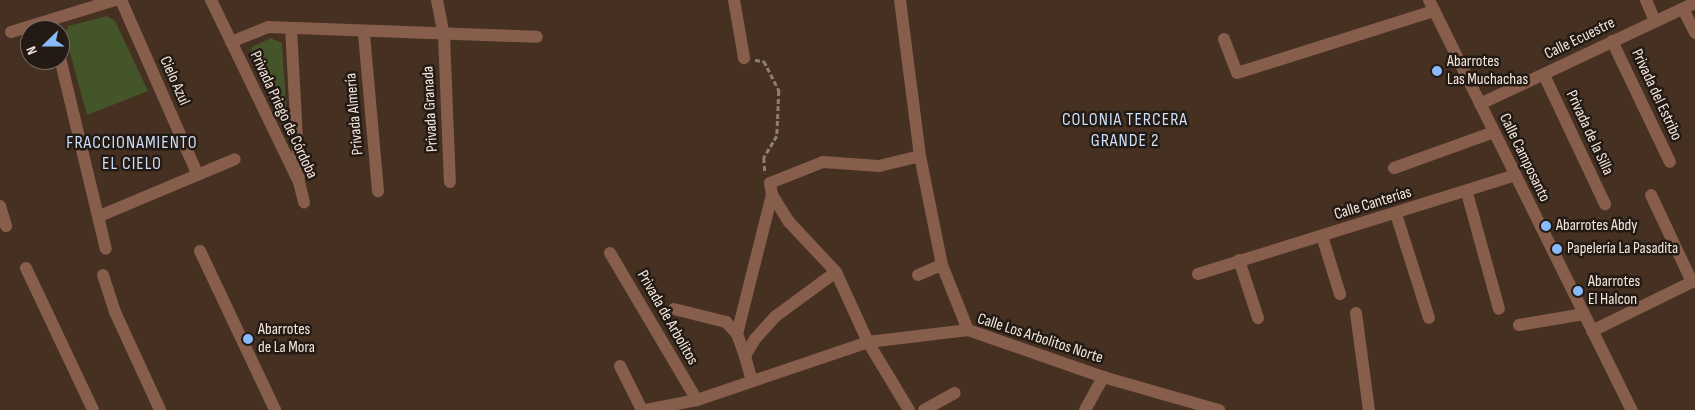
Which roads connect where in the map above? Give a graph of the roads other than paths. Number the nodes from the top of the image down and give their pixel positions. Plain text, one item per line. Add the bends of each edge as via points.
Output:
1 (115, 0) edge
2 (121, 0) edge
3 (211, 0) edge
4 (437, 0) edge
5 (734, 0) edge
6 (900, 0) edge
7 (1646, 0) edge
8 (95, 3) edge
9 (1431, 3) edge
10 (1695, 3) edge
11 (73, 6) edge
12 (1683, 9) junction
13 (57, 20) edge
14 (1655, 20) junction
15 (292, 28) junction
16 (20, 30) edge
17 (11, 32) dead end
18 (1695, 33) edge
19 (364, 34) junction
20 (444, 35) junction
21 (537, 37) dead end
22 (1224, 39) dead end
23 (1612, 41) junction
24 (231, 42) junction
25 (744, 58) road end
26 (63, 70) edge
27 (1544, 75) junction
28 (1480, 104) junction
29 (1494, 132) junction
30 (920, 156) junction
31 (235, 159) dead end
32 (1670, 162) dead end
33 (1394, 168) dead end
34 (198, 175) junction
35 (1515, 175) junction
36 (299, 182) junction
37 (450, 182) dead end
38 (771, 189) junction
39 (378, 191) dead end
40 (1467, 193) junction
41 (1651, 194) dead end
42 (304, 202) dead end
43 (1605, 204) dead end
44 (0, 206) edge
45 (1396, 214) junction
46 (102, 215) junction
47 (6, 226) dead end
48 (1322, 236) junction
49 (106, 249) dead end
50 (200, 251) dead end
51 (610, 253) dead end
52 (1238, 260) junction
53 (942, 265) junction
54 (26, 268) dead end
55 (836, 272) junction
56 (1198, 274) dead end
57 (103, 275) dead end
58 (918, 275) dead end
59 (1340, 294) dead end
60 (674, 309) dead end
61 (1500, 309) dead end
62 (1356, 313) dead end
63 (1584, 314) junction
64 (1258, 318) dead end
65 (1429, 318) dead end
66 (1519, 324) dead end
67 (968, 330) junction
68 (1592, 331) junction
69 (737, 334) junction
70 (868, 342) junction
71 (745, 356) junction
72 (620, 366) dead end
73 (1102, 377) junction
74 (752, 381) junction
75 (955, 394) dead end
76 (1177, 396) junction
77 (697, 400) junction
78 (93, 410) edge
79 (160, 410) edge
80 (275, 410) edge
81 (642, 410) edge
82 (646, 410) edge
83 (909, 410) edge
84 (924, 410) edge
85 (1084, 410) edge
86 (1185, 410) edge
87 (1219, 410) edge
88 (1369, 410) edge
89 (1632, 410) edge

1 - 8 street
2 - 34 street, Cielo Azul
3 - 24 street, Privada Priego de Córdoba
4 - 20 street, Privada Granada
5 - 25 street
6 - 30 street
7 - 14 street
8 - 11 street
9 - 22 street via 1237,73
9 - 28 street, Calle Camposanto
10 - 12 street, Calle Ecuestre
11 - 13 street
12 - 14 street, Calle Ecuestre
12 - 18 street
14 - 23 street, Calle Ecuestre
15 - 19 street
15 - 24 street via 268,27
15 - 36 street
16 - 17 street
19 - 20 street
19 - 39 street, Privada Almería
20 - 21 street
20 - 37 street, Privada Granada
23 - 27 street, Calle Ecuestre
23 - 32 street, Privada del Estribo
24 - 36 street, Privada Priego de Córdoba
26 - 46 street
27 - 28 street, Calle Ecuestre
27 - 43 street, Privada de la Silla
28 - 29 street, Calle Camposanto
29 - 33 street
29 - 35 street, Calle Camposanto
30 - 38 street via 879,166 823,162
30 - 53 street
31 - 34 street
34 - 46 street
35 - 40 street, Calle Canterías
35 - 63 street, Calle Camposanto
36 - 42 street, Privada Priego de Córdoba
38 - 55 street via 789,222
38 - 69 street
40 - 45 street, Calle Canterías
40 - 61 street
41 - 68 street via 1692,282
44 - 47 street
45 - 48 street, Calle Canterías
45 - 65 street
46 - 49 street
48 - 52 street, Calle Canterías
48 - 59 street
50 - 80 street
51 - 77 street, Privada de Arbolitos
52 - 56 street, Calle Canterías
52 - 64 street
53 - 58 street
53 - 67 street
54 - 78 street
55 - 70 street
55 - 71 street via 776,316
57 - 79 street via 115,312
60 - 69 street via 726,322
62 - 88 street
63 - 66 street
63 - 68 street, Calle Camposanto
67 - 70 street, Calle Los Arbolitos Norte
67 - 73 street, Calle Los Arbolitos Norte
68 - 89 street, Calle Camposanto
69 - 71 street
70 - 74 street, Calle Los Arbolitos Norte
70 - 83 street
71 - 74 street
72 - 81 street
73 - 76 street, Calle Los Arbolitos Norte
73 - 85 street
74 - 77 street, Calle Los Arbolitos Norte
75 - 84 street
76 - 86 street
76 - 87 street, Calle Los Arbolitos Norte
77 - 82 street, Calle Los Arbolitos Norte

